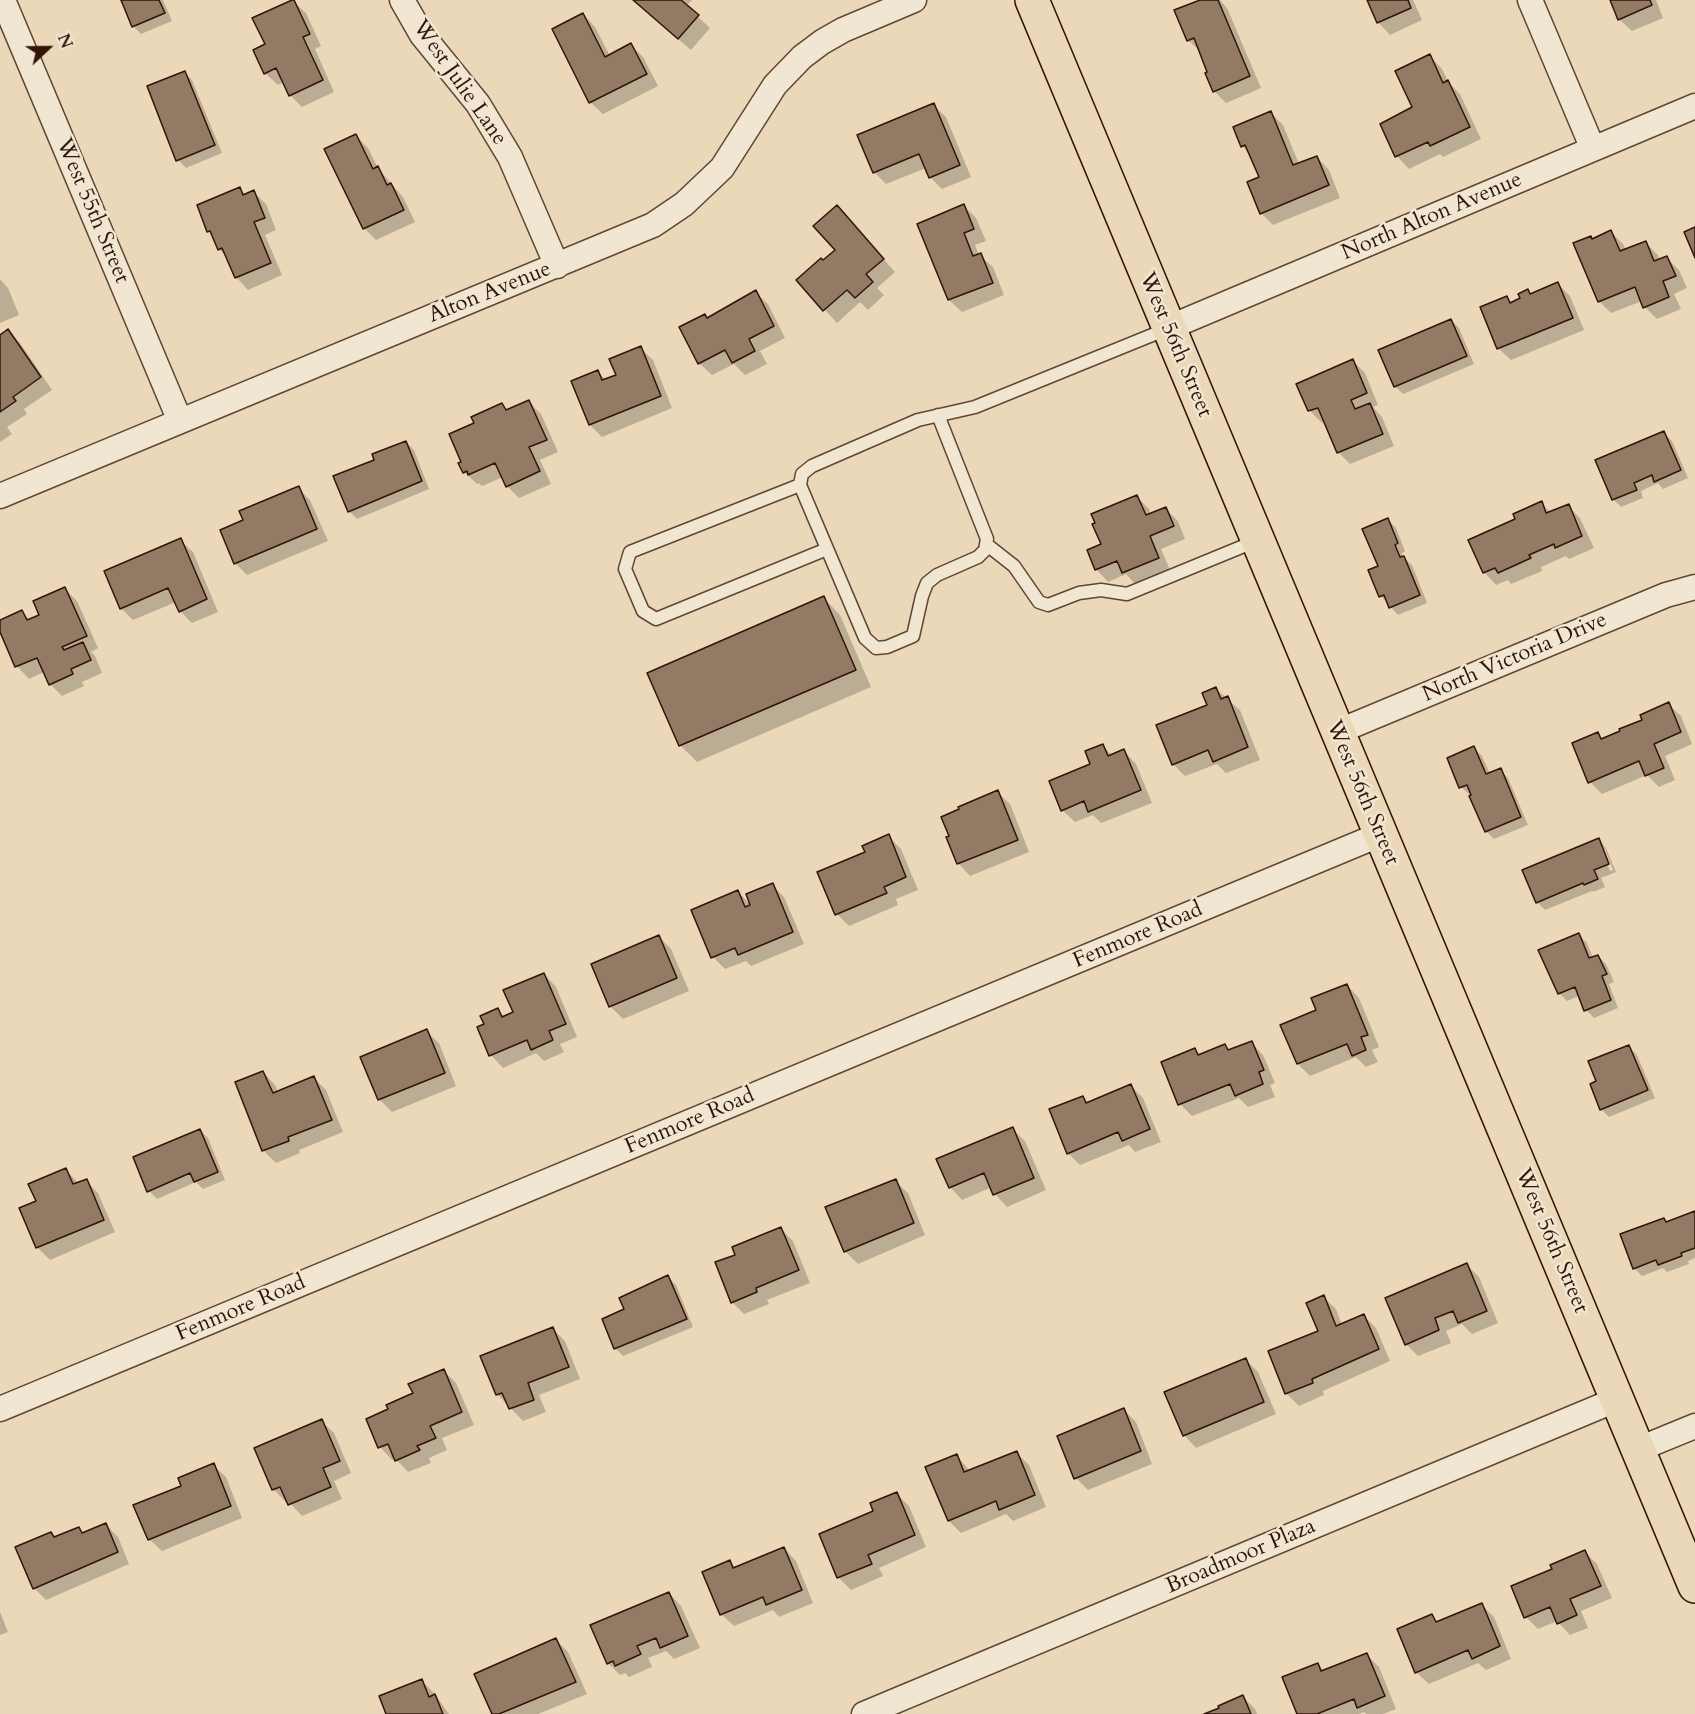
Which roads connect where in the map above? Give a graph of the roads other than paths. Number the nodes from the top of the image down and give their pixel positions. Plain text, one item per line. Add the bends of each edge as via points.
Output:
1 (3, 0) edge
2 (402, 0) edge
3 (914, 0) edge
4 (1032, 0) edge
5 (1530, 0) edge
6 (1695, 106) edge
7 (1593, 149) junction
8 (557, 266) junction
9 (1168, 328) junction
10 (938, 415) junction
11 (180, 421) junction
12 (800, 485) junction
13 (0, 495) edge
14 (1257, 540) junction
15 (986, 544) junction
16 (827, 549) junction
17 (1695, 587) edge
18 (1337, 732) junction
19 (1379, 835) junction
20 (1618, 1399) junction
21 (0, 1409) edge
22 (1695, 1426) edge
23 (1639, 1449) junction
24 (1695, 1586) edge
25 (864, 1714) edge

1 - 11 street, West 55th Street
2 - 8 street, West Julie Lane via 422,35 478,104 510,157
3 - 8 street, Alton Avenue via 843,30 802,57 775,85 722,168 684,204 640,231
4 - 9 main road, West 56th Street
5 - 7 street
6 - 7 street, North Alton Avenue
7 - 9 street, North Alton Avenue
8 - 11 street, Alton Avenue
9 - 10 lane via 975,407
9 - 14 main road, West 56th Street
10 - 12 lane via 812,466 802,474
10 - 15 lane
11 - 13 street, Alton Avenue
12 - 16 lane
12 - 16 lane via 630,552 625,569 643,611 656,619
14 - 15 lane via 1127,594 1101,590 1079,593 1048,605 1039,602 1014,566
14 - 18 main road, West 56th Street
15 - 16 lane via 978,557 927,583 913,636 876,648 865,638
17 - 18 street, North Victoria Drive via 1666,595
18 - 19 main road, West 56th Street
19 - 20 main road, West 56th Street
19 - 21 street, Fenmore Road
20 - 23 main road, West 56th Street
20 - 25 street, Broadmoor Plaza
22 - 23 street
23 - 24 main road, West 56th Street

